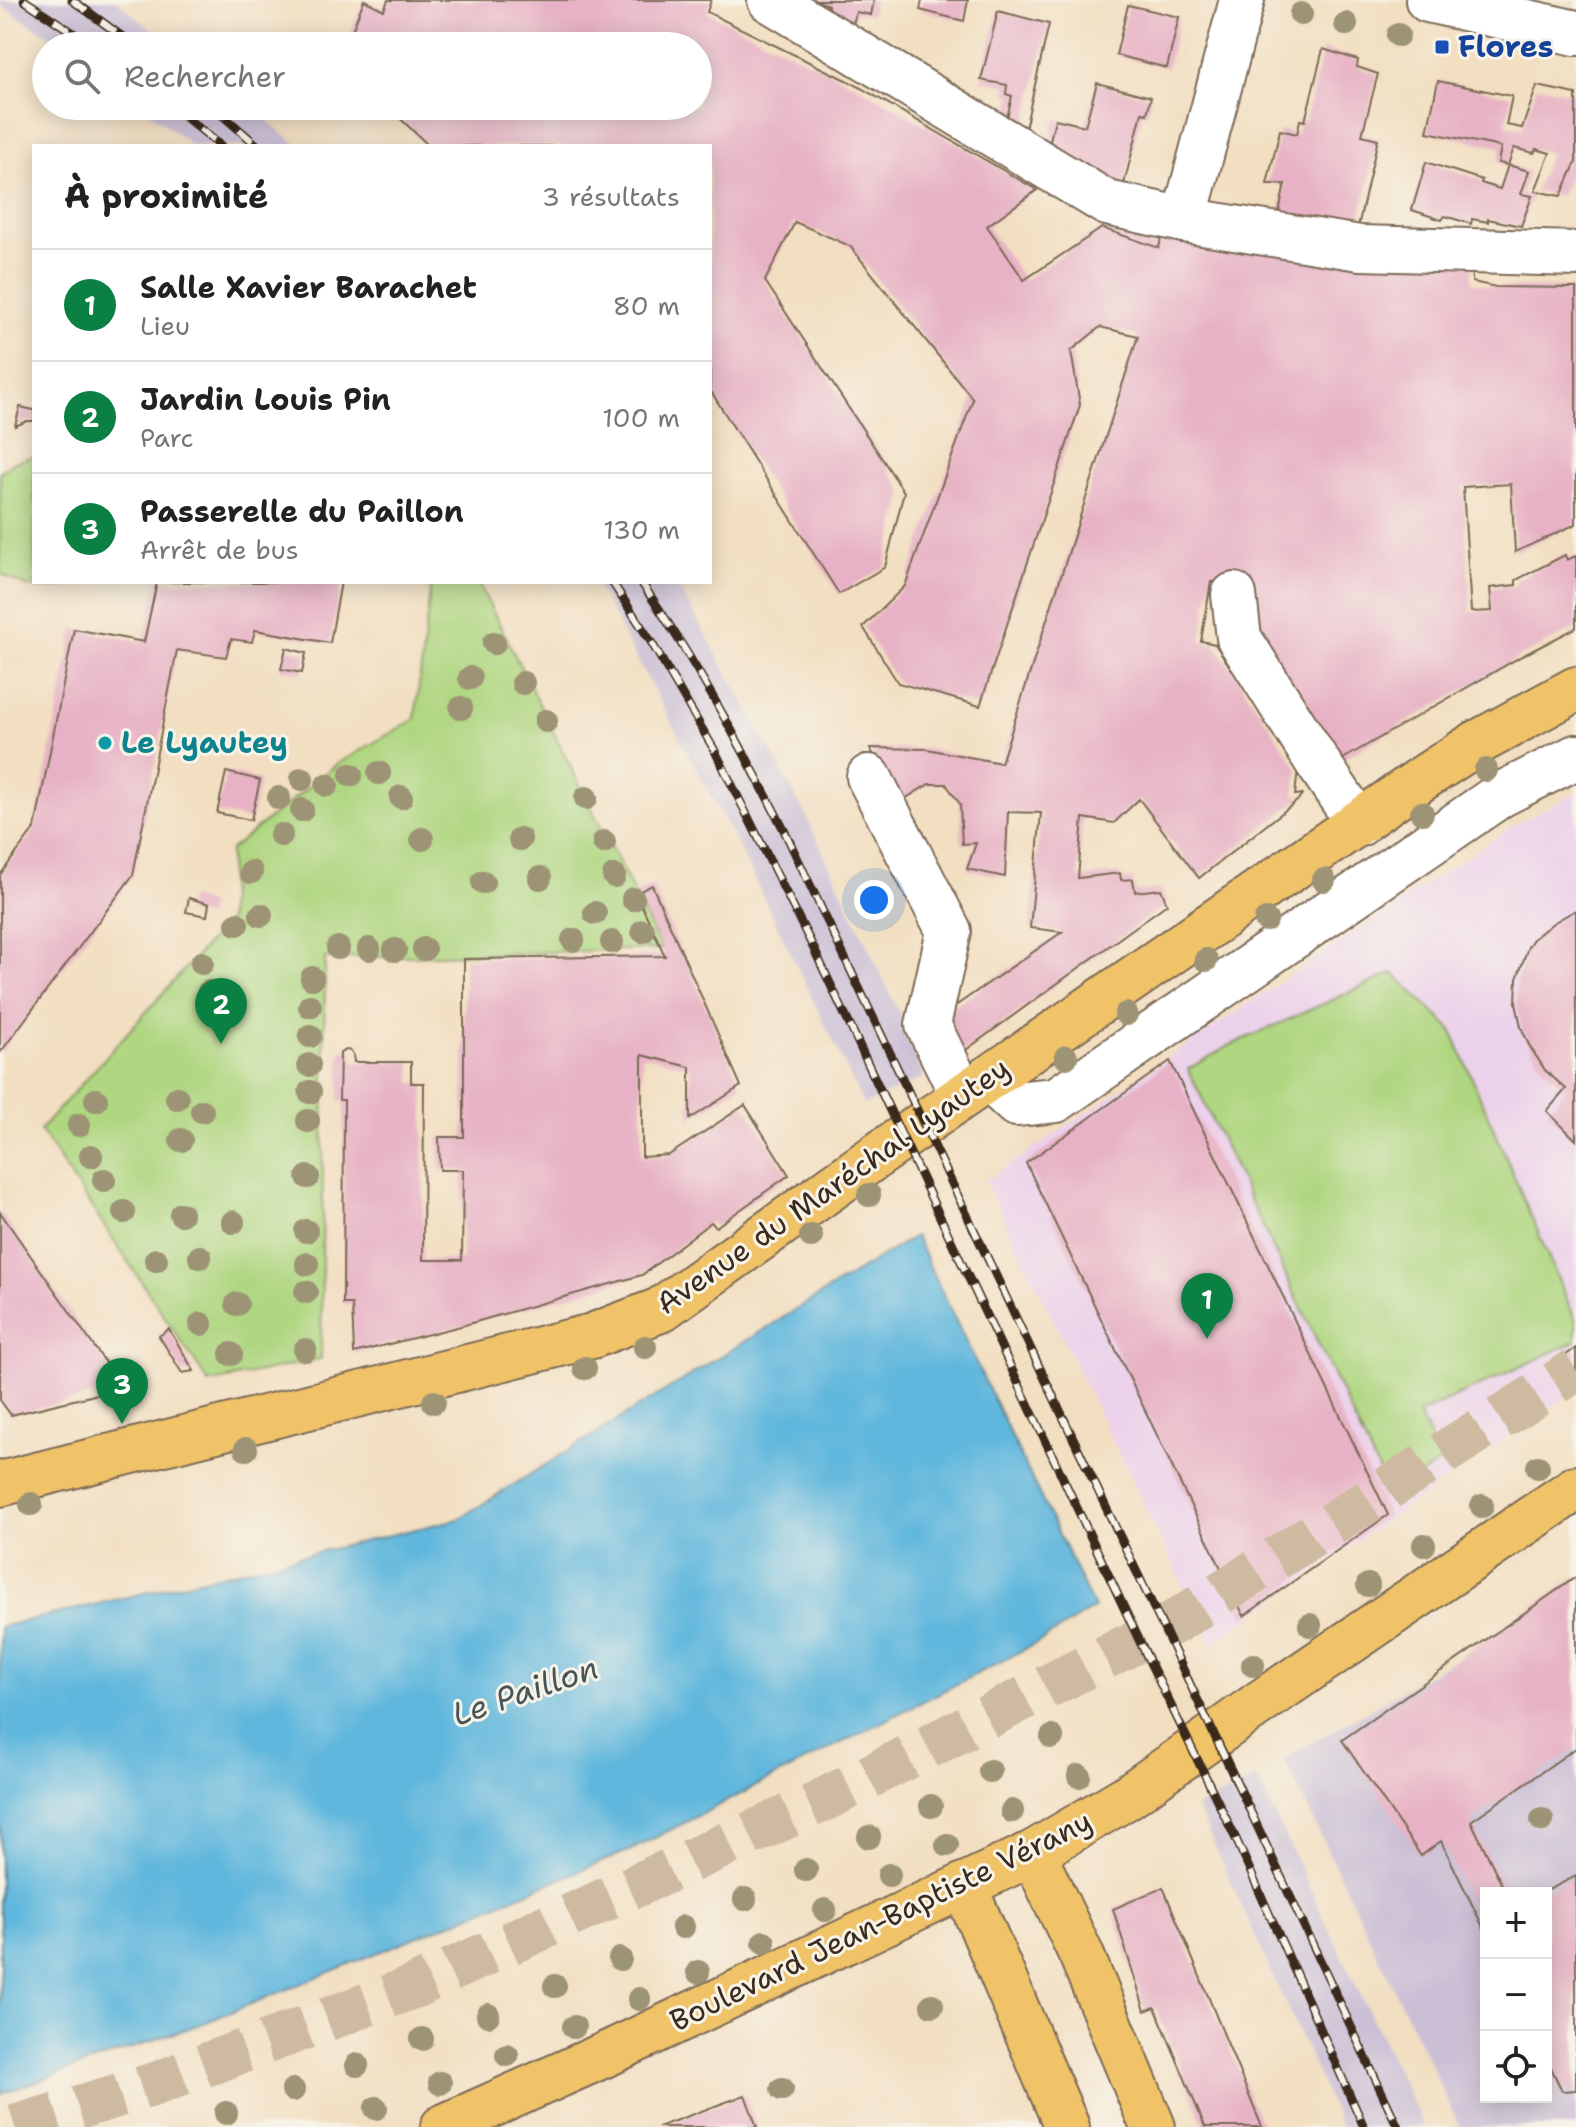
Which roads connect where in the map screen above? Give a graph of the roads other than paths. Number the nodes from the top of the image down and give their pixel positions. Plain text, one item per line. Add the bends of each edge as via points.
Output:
1 (770, 0) edge
2 (1242, 0) edge
3 (1428, 0) edge
4 (1487, 7) edge
5 (1576, 33) edge
6 (1184, 220) junction
7 (1576, 254) edge
8 (1234, 595) dead end
9 (1576, 689) edge
10 (1576, 757) edge
11 (869, 777) dead end
12 (1359, 824) junction
13 (976, 1087) junction
14 (0, 1484) edge
15 (1576, 1488) edge
16 (1033, 1853) junction
17 (964, 1885) junction
18 (443, 2127) edge
19 (1067, 2127) edge
20 (1153, 2127) edge

1 - 6 street via 1107,203
2 - 6 street
3 - 4 street
4 - 5 street
6 - 7 street via 1360,248
8 - 12 street via 1239,638
9 - 12 main road, Avenue du Maréchal Lyautey via 1477,743
10 - 13 street via 1500,795 1056,1100 1016,1104
11 - 13 street via 949,931 928,1025
12 - 13 main road, Avenue du Maréchal Lyautey
13 - 14 main road, Avenue du Maréchal Lyautey via 660,1310 592,1336
15 - 16 main road, Boulevard Jean-Baptiste Vérany via 1127,1797
16 - 17 main road, Boulevard Jean-Baptiste Vérany
16 - 20 main road
17 - 18 main road, Boulevard Jean-Baptiste Vérany
17 - 19 main road

